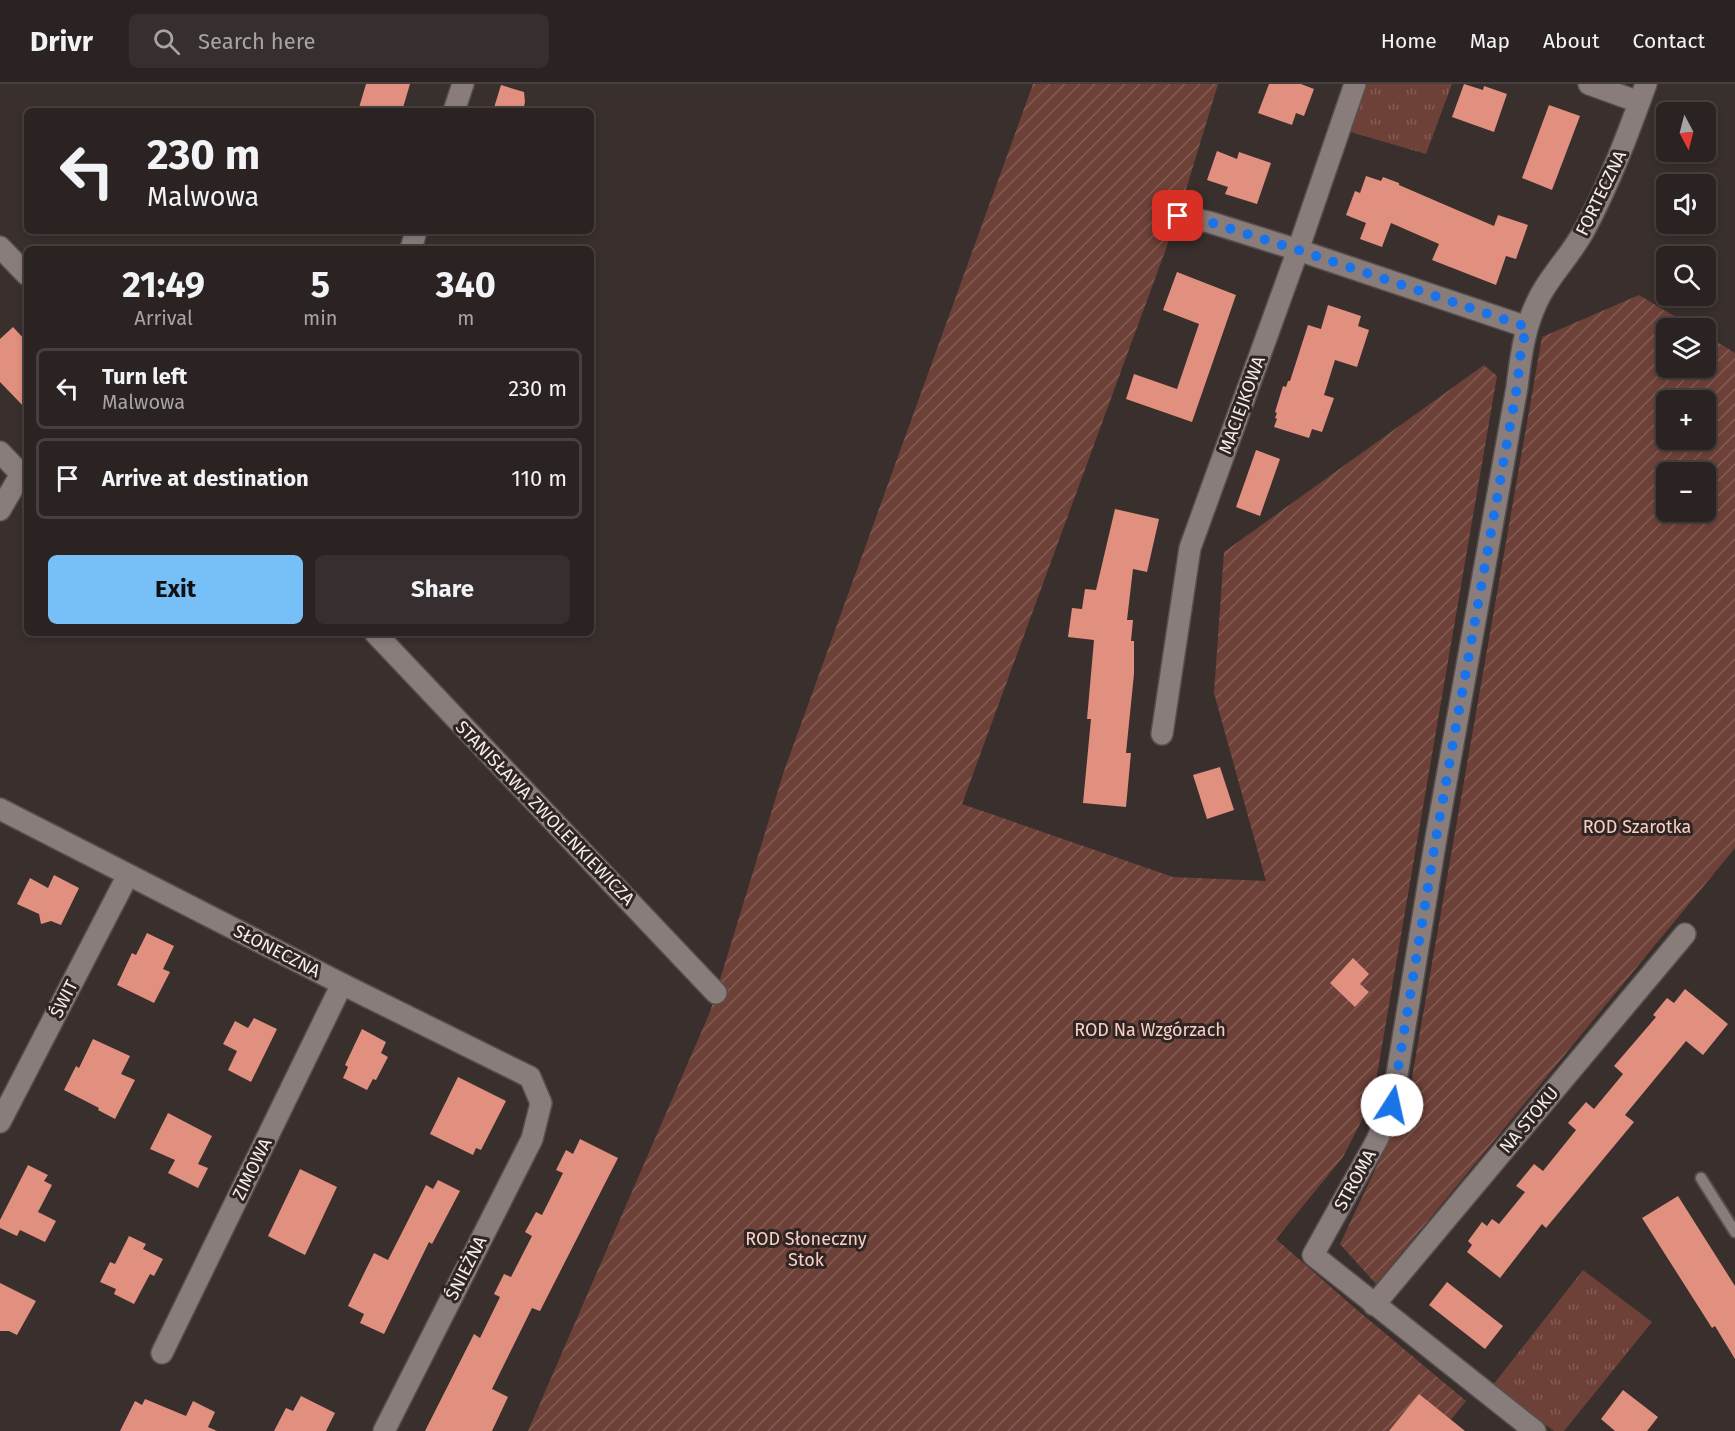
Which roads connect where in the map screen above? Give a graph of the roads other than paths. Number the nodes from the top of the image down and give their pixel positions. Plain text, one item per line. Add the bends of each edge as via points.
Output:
1 (463, 84) edge
2 (1355, 84) edge
3 (1589, 84) edge
4 (1642, 93) edge
5 (455, 108) edge
6 (1178, 216) dead end
7 (0, 247) edge
8 (1298, 250) junction
9 (24, 272) edge
10 (1527, 327) junction
11 (0, 452) edge
12 (0, 510) edge
13 (378, 636) edge
14 (1162, 734) dead end
15 (0, 809) edge
16 (128, 875) junction
17 (1685, 934) dead end
18 (342, 984) junction
19 (716, 993) dead end
20 (541, 1103) joint
21 (0, 1122) edge
22 (1701, 1178) dead end
23 (1735, 1232) edge
24 (1374, 1305) junction
25 (162, 1353) dead end
26 (384, 1431) edge
27 (1535, 1431) edge

1 - 5 street
2 - 8 street, MACIEJKOWA
3 - 4 street
4 - 10 street, FORTECZNA via 1601,199 1582,235 1541,294
6 - 8 street
7 - 9 street
8 - 10 street
8 - 14 street, MACIEJKOWA via 1190,549
10 - 24 street, STROMA via 1392,1105 1377,1140 1313,1255
11 - 12 street via 21,474
13 - 19 street, STANISŁAWA ZWOLENKIEWICZA
15 - 16 street, SŁONECZNA
16 - 18 street, SŁONECZNA
16 - 21 street, ŚWIT
17 - 24 street, NA STOKU
18 - 20 street, SŁONECZNA via 530,1077
18 - 25 street, ZIMOWA
20 - 26 street, ŚNIEŻNA via 532,1139
22 - 23 lane
24 - 27 street, STROMA

